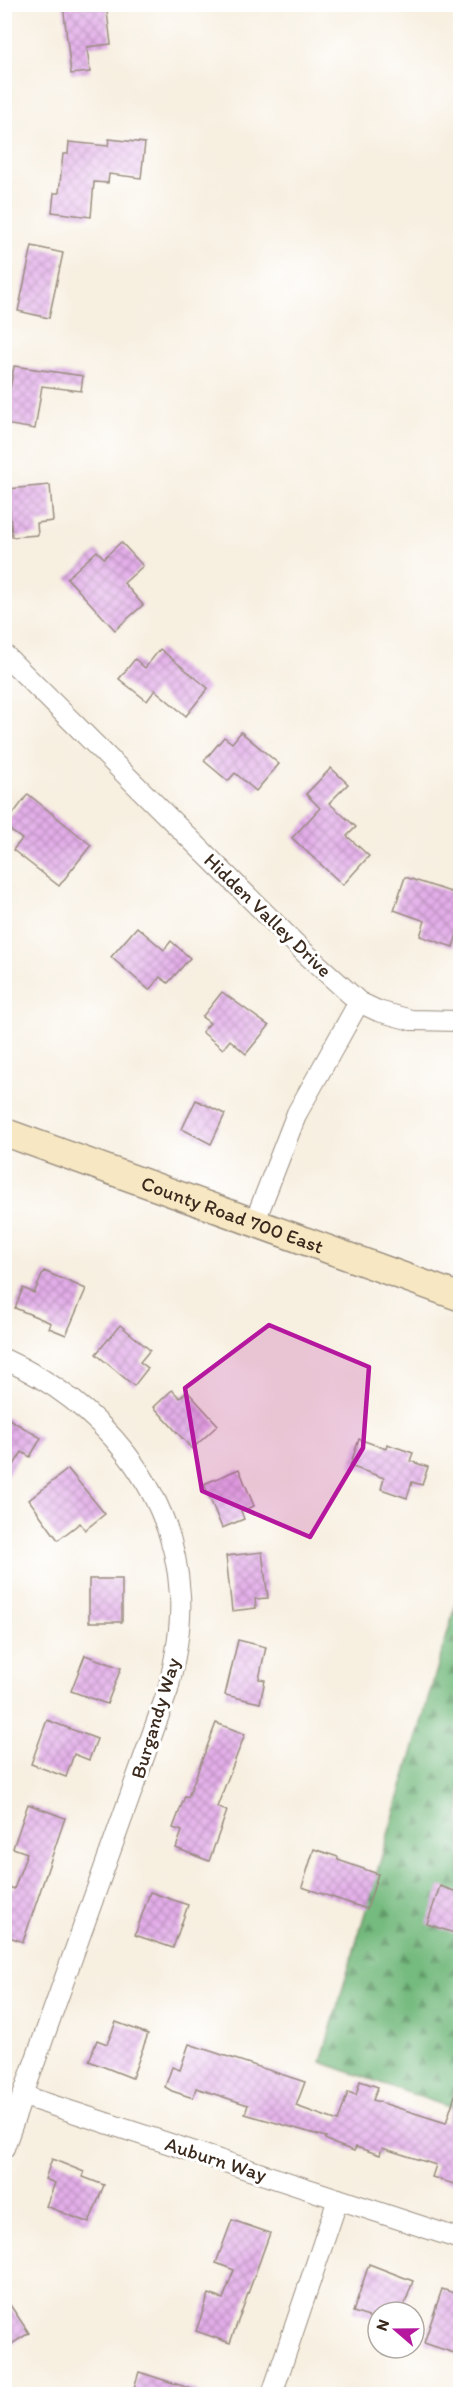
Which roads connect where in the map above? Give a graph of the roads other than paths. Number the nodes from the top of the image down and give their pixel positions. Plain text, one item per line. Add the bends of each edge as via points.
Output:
1 (4, 654) edge
2 (359, 1002) junction
3 (460, 1021) edge
4 (4, 1132) edge
5 (255, 1221) junction
6 (460, 1297) edge
7 (4, 1359) edge
8 (24, 2096) junction
9 (4, 2148) edge
10 (338, 2199) junction
11 (460, 2239) edge
12 (272, 2394) edge

1 - 2 street, Hidden Valley Drive
2 - 3 street via 411,1020
2 - 5 street via 297,1113
4 - 5 main road, County Road 700 East
5 - 6 main road, County Road 700 East
7 - 8 street, Burgandy Way via 41,1376 81,1405 131,1457 163,1521 180,1594 168,1690
8 - 9 street
8 - 10 street, Auburn Way
10 - 11 street, Auburn Way
10 - 12 street

